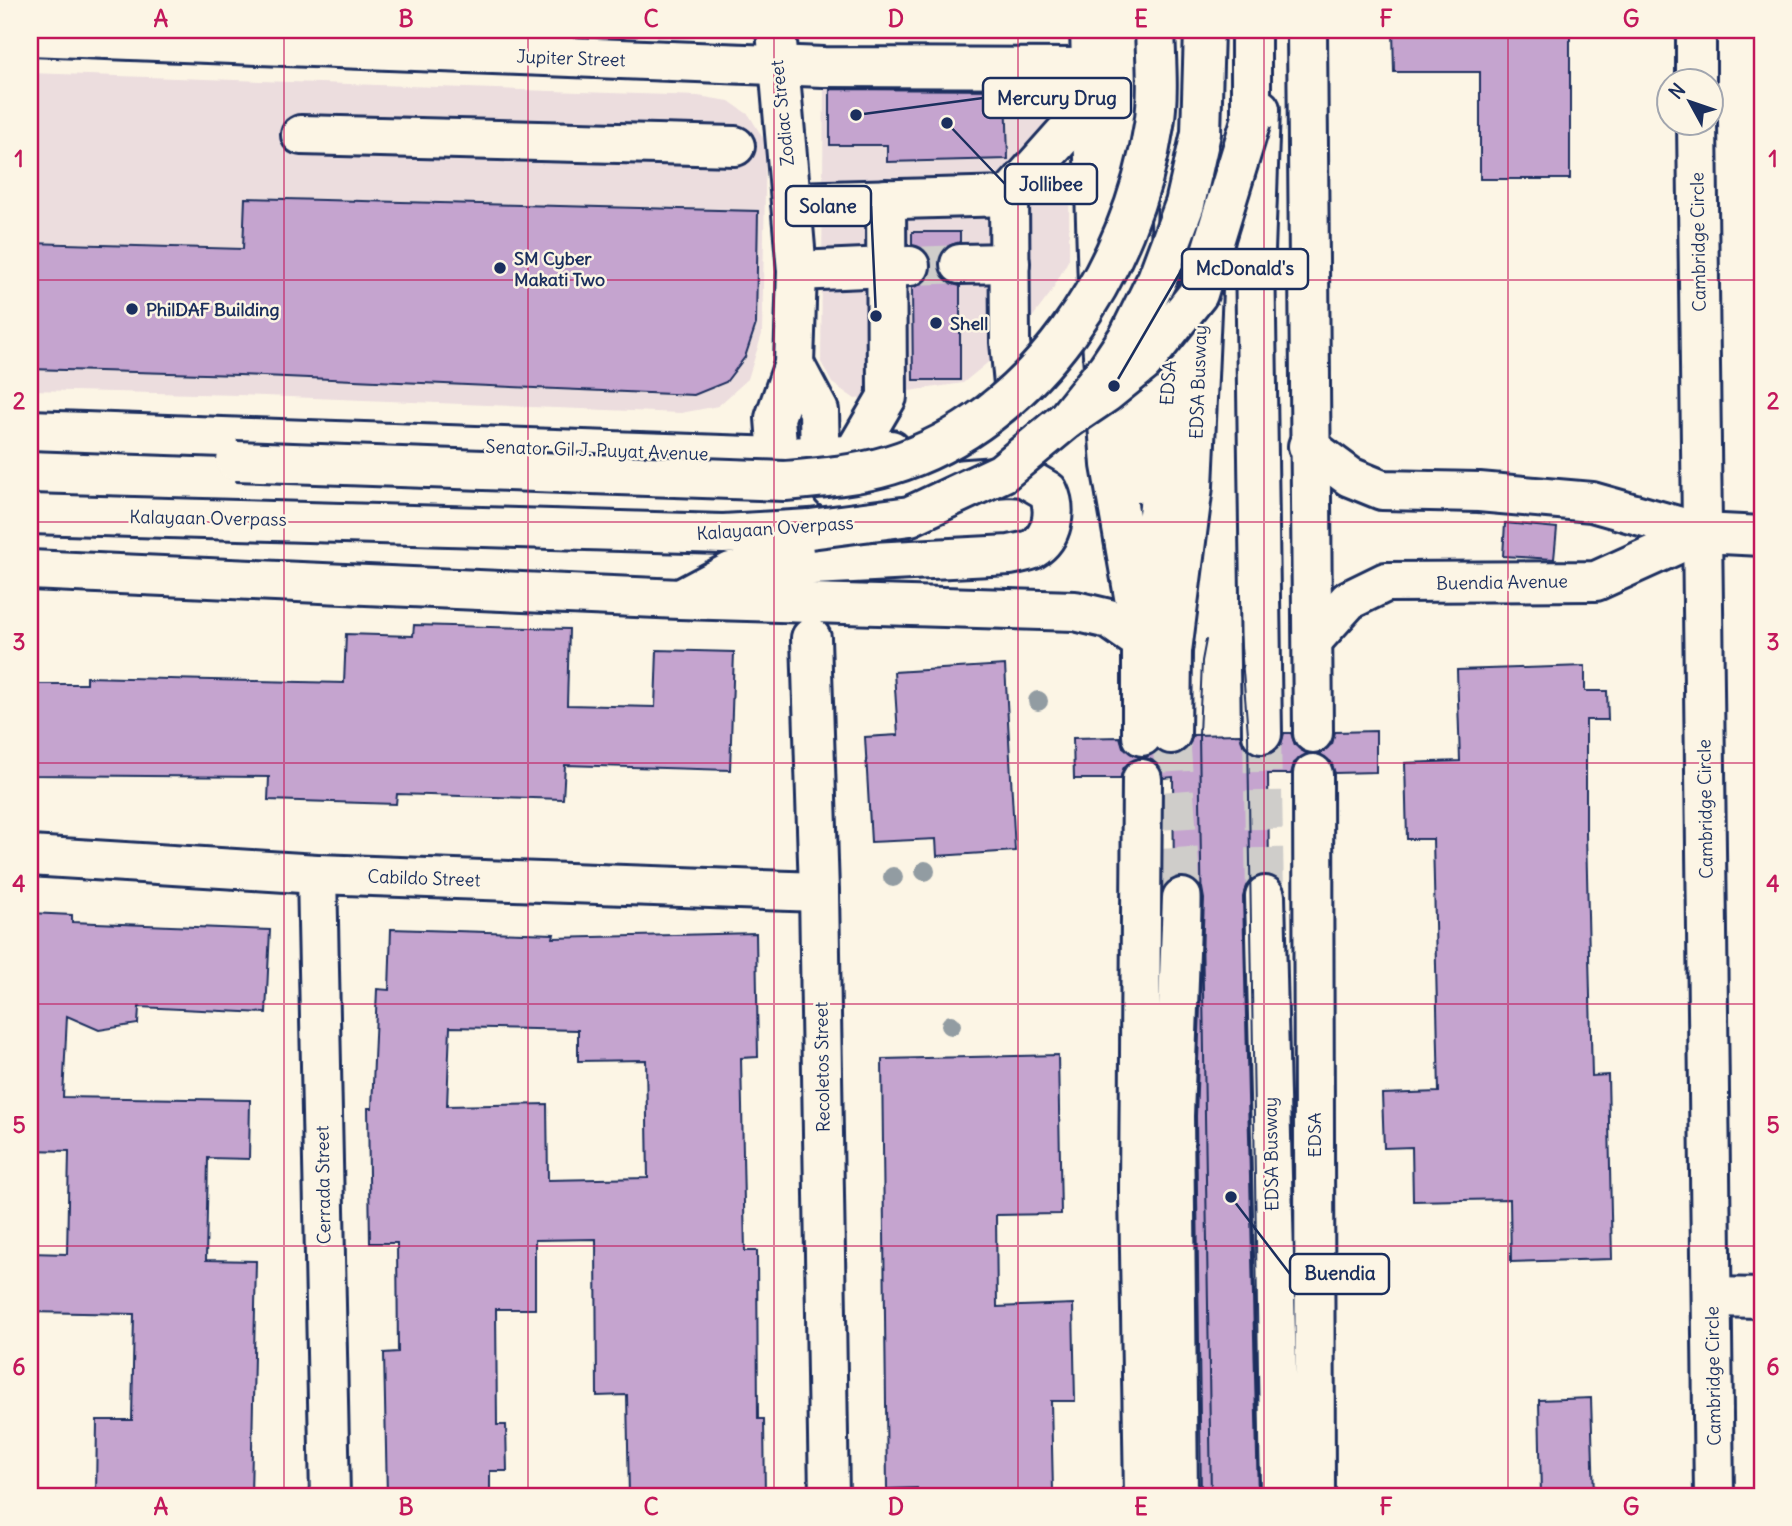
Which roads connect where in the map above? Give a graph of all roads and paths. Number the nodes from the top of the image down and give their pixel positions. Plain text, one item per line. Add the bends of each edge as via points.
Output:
1 (1090, 30) edge
2 (1125, 30) edge
3 (1155, 30) edge
4 (1180, 30) edge
5 (1191, 30) edge
6 (1204, 30) edge
7 (1251, 30) edge
8 (1261, 30) edge
9 (1307, 30) edge
10 (1696, 30) edge
11 (30, 36) edge
12 (309, 39) edge
13 (776, 47) edge
14 (1696, 66) edge
15 (1090, 86) junction
16 (301, 135) dead end
17 (1697, 136) edge
18 (735, 146) dead end
19 (1259, 191) junction
20 (1199, 193) junction
21 (1009, 196) junction
22 (886, 199) junction
23 (791, 202) junction
24 (1010, 263) junction
25 (960, 264) tunnel mouth
26 (899, 266) junction
27 (797, 271) junction
28 (1098, 285) junction
29 (794, 364) junction
30 (1014, 384) junction
31 (1066, 420) junction
32 (30, 430) edge
33 (1308, 446) junction
34 (686, 453) junction
35 (837, 456) junction
36 (30, 457) edge
37 (778, 457) junction
38 (30, 514) edge
39 (1702, 533) junction
40 (1762, 536) edge
41 (30, 570) edge
42 (680, 599) junction
43 (811, 638) dead end
44 (1313, 640) junction
45 (1142, 642) junction
46 (1312, 733) dead end
47 (1262, 734) tunnel mouth
48 (1157, 735) joint
49 (1313, 774) dead end
50 (1142, 779) dead end
51 (30, 856) edge
52 (317, 874) junction
53 (819, 892) junction
54 (1265, 896) tunnel mouth
55 (1181, 898) tunnel mouth
56 (1712, 1297) junction
57 (1762, 1298) edge
58 (330, 1496) edge
59 (829, 1496) edge
60 (1144, 1496) edge
61 (1178, 1496) edge
62 (1280, 1496) edge
63 (1315, 1496) edge
64 (1714, 1496) edge

1 - 15 main road
2 - 45 main road
3 - 36 main road, bridge via 1154,125 1138,196 1090,302 1071,330 1000,404 978,422 891,465 785,481
4 - 45 main road, EDSA via 1177,254 1159,506
5 - 20 main road, EDSA Busway via 1198,90
6 - 31 main road, Kalayaan Overpass, bridge via 1202,133 1185,204 1157,279 1129,336
7 - 31 main road, bridge via 1251,121 1198,294 1143,363
8 - 19 main road
9 - 33 main road
10 - 14 main road
11 - 12 main road, Jupiter Street
12 - 13 main road, Jupiter Street
13 - 15 main road, Jupiter Street
13 - 23 main road, Zodiac Street
15 - 21 main road
15 - 28 main road
16 - 18 main road
17 - 39 main road, Cambridge Circle
19 - 20 main road via 1254,207 1246,214 1227,218 1211,210
19 - 47 main road via 1255,251
20 - 48 main road, EDSA Busway via 1203,262 1193,486
21 - 22 main road
21 - 24 main road
22 - 23 main road
22 - 26 main road
23 - 27 main road, Zodiac Street
24 - 25 main road
24 - 30 main road
26 - 27 main road
26 - 35 main road via 887,397
27 - 29 main road, Zodiac Street
28 - 30 main road, Senator Gil J. Puyat Avenue via 1047,353
28 - 45 main road via 1111,465
29 - 35 main road, Zodiac Street
29 - 37 main road, Zodiac Street via 775,418
30 - 35 main road, Senator Gil J. Puyat Avenue via 926,441 888,451
31 - 38 main road, Kalayaan Overpass, bridge via 1002,473 910,516 810,529 723,534
32 - 34 main road, Senator Gil J. Puyat Avenue
33 - 39 main road, Buendia Avenue via 1350,477 1382,490 1479,492 1592,502
33 - 44 main road
34 - 37 main road, Senator Gil J. Puyat Avenue
34 - 42 main road via 741,486 771,492 1024,477 1048,491 1054,514 1045,537 1033,549 1010,555 754,568 731,572
35 - 37 main road, Senator Gil J. Puyat Avenue
39 - 40 main road, Buendia Avenue
39 - 44 main road, Buendia Avenue via 1596,581 1385,582 1349,600
39 - 56 main road, Cambridge Circle
41 - 42 main road
42 - 45 main road via 1075,611 1109,619
43 - 53 main road, Recoletos Street
44 - 46 main road
45 - 48 main road, EDSA
49 - 63 main road, EDSA
50 - 60 main road via 1139,1190
51 - 52 main road, Cabildo Street
52 - 53 main road, Cabildo Street
52 - 58 main road, Cerrada Street
53 - 59 main road, Recoletos Street
54 - 62 main road, EDSA Busway
55 - 61 main road via 1174,1116
56 - 57 main road
56 - 64 main road, Cambridge Circle

